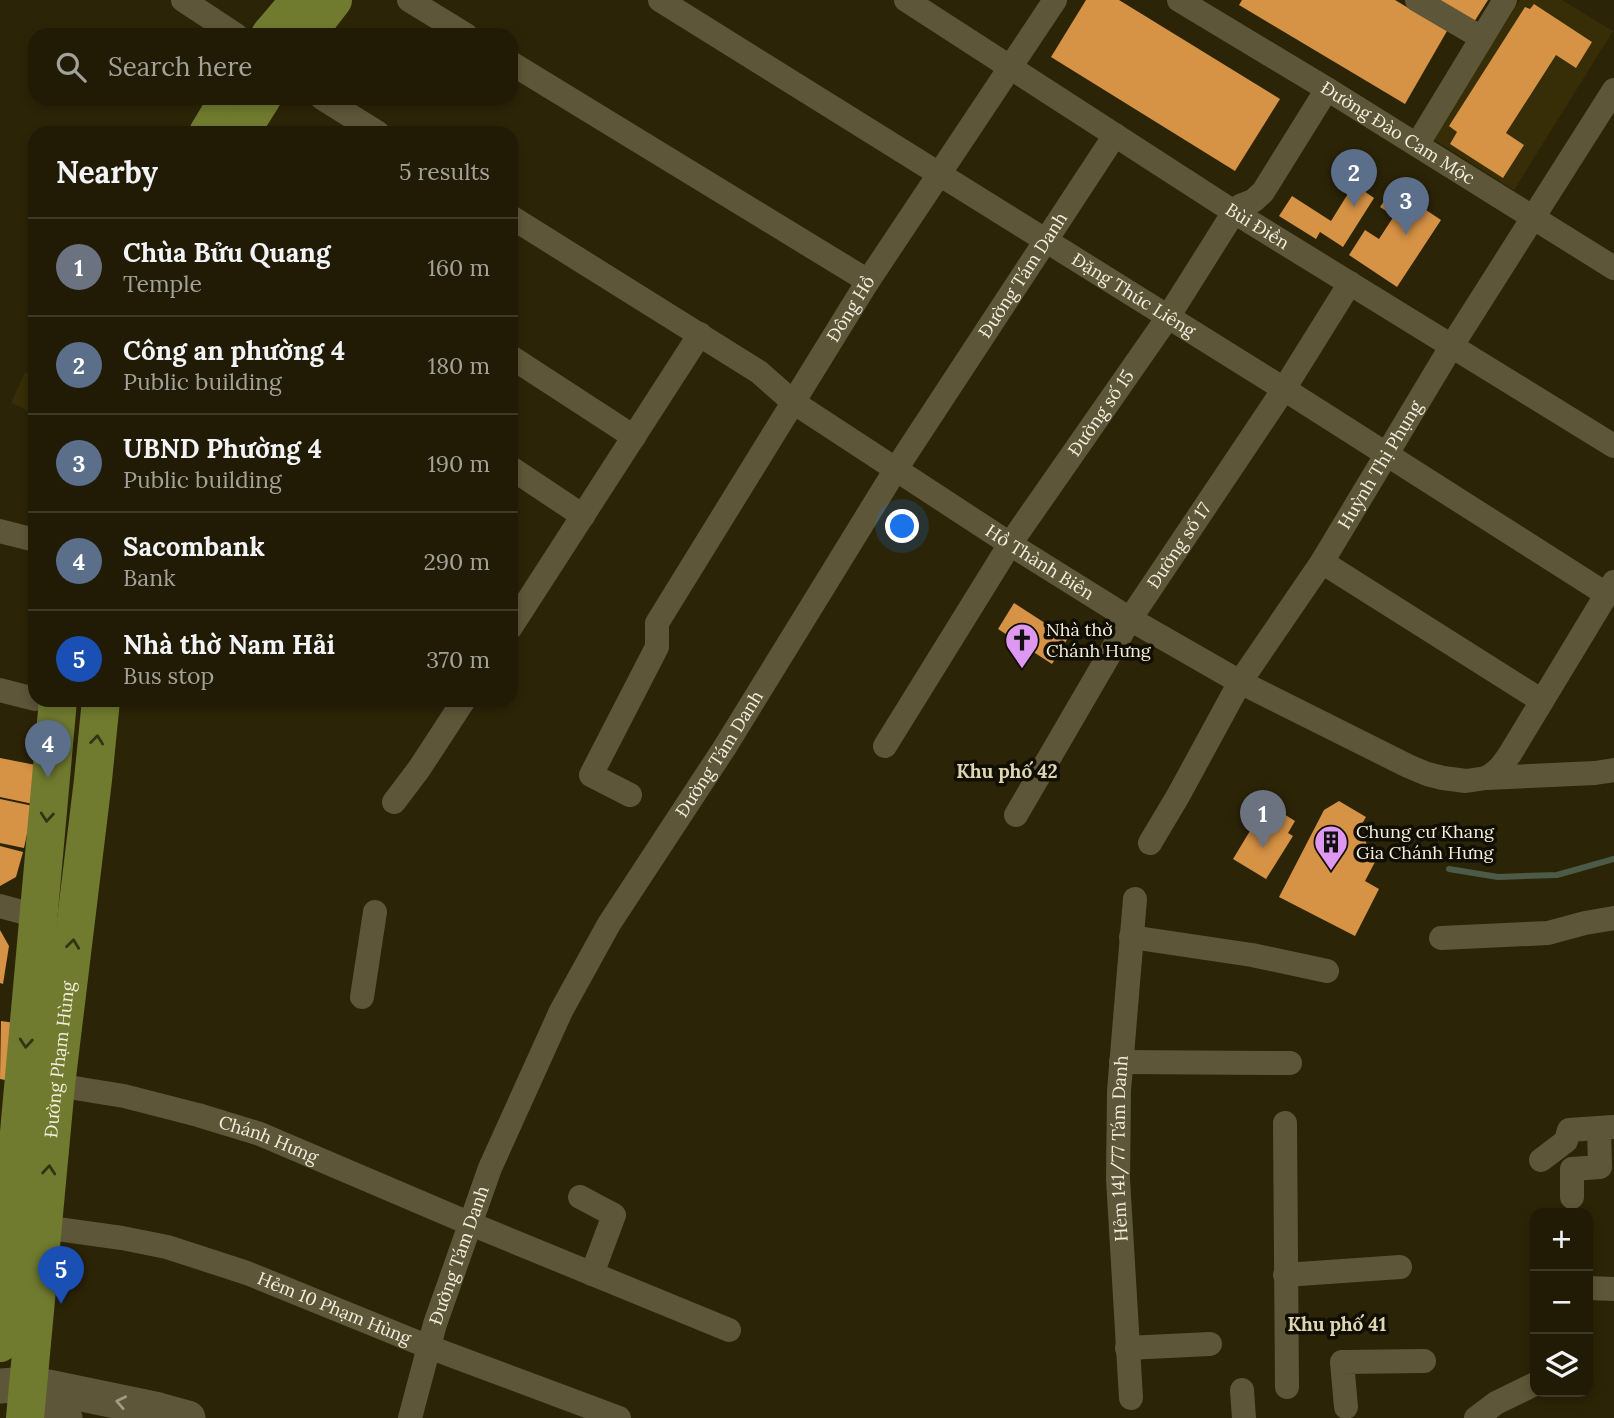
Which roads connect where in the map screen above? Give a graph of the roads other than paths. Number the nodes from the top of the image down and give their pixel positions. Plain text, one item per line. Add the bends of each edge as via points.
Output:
1 (183, 0) edge
2 (300, 0) edge
3 (333, 0) edge
4 (408, 0) edge
5 (660, 0) edge
6 (906, 0) edge
7 (1055, 0) edge
8 (1179, 0) edge
9 (1417, 0) edge
10 (1505, 0) edge
11 (1205, 7) edge
12 (225, 28) edge
13 (276, 28) edge
14 (311, 28) edge
15 (454, 28) edge
16 (1482, 38) junction
17 (518, 67) edge
18 (1011, 67) junction
19 (1327, 89) junction
20 (1614, 90) edge
21 (225, 105) edge
22 (258, 105) edge
23 (333, 105) edge
24 (212, 126) edge
25 (244, 126) edge
26 (366, 126) edge
27 (1115, 135) junction
28 (1417, 145) junction
29 (939, 174) junction
30 (1234, 212) junction
31 (1534, 219) junction
32 (518, 221) edge
33 (1046, 240) junction
34 (1614, 268) edge
35 (868, 281) junction
36 (1350, 283) junction
37 (1168, 317) junction
38 (700, 334) junction
39 (1451, 347) junction
40 (518, 362) edge
41 (1284, 389) junction
42 (793, 402) junction
43 (634, 437) junction
44 (1614, 446) edge
45 (1387, 454) junction
46 (895, 469) junction
47 (518, 473) edge
48 (583, 516) junction
49 (0, 531) edge
50 (28, 538) edge
51 (1010, 544) junction
52 (1321, 562) junction
53 (1611, 587) edge
54 (518, 616) edge
55 (1130, 619) junction
56 (1240, 682) junction
57 (0, 690) edge
58 (28, 697) edge
59 (1542, 701) junction
60 (47, 707) edge
61 (100, 707) edge
62 (459, 707) edge
63 (885, 746) dead end
64 (1614, 770) edge
65 (1486, 778) junction
66 (630, 795) dead end
67 (394, 802) dead end
68 (1016, 815) dead end
69 (1150, 843) dead end
70 (1135, 899) dead end
71 (0, 906) edge
72 (375, 912) dead end
73 (37, 916) junction
74 (1614, 918) edge
75 (1130, 937) junction
76 (1441, 938) dead end
77 (1327, 971) dead end
78 (362, 997) dead end
79 (1121, 1062) junction
80 (1290, 1063) dead end
81 (56, 1085) junction
82 (1286, 1123) dead end
83 (1606, 1128) edge
84 (1541, 1160) dead end
85 (580, 1197) dead end
86 (1572, 1198) dead end
87 (471, 1224) junction
88 (43, 1227) junction
89 (1400, 1267) dead end
90 (592, 1274) junction
91 (1285, 1275) junction
92 (1593, 1288) edge
93 (1614, 1289) edge
94 (729, 1330) dead end
95 (0, 1343) edge
96 (1210, 1344) dead end
97 (429, 1347) junction
98 (1127, 1348) junction
99 (1424, 1361) dead end
100 (1530, 1386) edge
101 (1287, 1387) dead end
102 (1242, 1390) dead end
103 (1131, 1398) dead end
104 (21, 1402) edge
105 (1346, 1407) dead end
106 (65, 1418) edge
107 (188, 1418) edge
108 (410, 1418) edge
109 (619, 1418) edge
110 (1244, 1418) edge
111 (1476, 1418) edge

1 - 12 street
2 - 13 main road
3 - 14 main road
4 - 15 street
5 - 29 street, Đặng Thúc Liêng
6 - 18 street, Bùi Điền
7 - 18 street, Đông Hồ
8 - 11 street, Đường Đào Cam Mộc
9 - 16 street
10 - 16 street
11 - 19 street, Đường Đào Cam Mộc
16 - 28 street
17 - 35 street
18 - 27 street, Bùi Điền
18 - 29 street, Đông Hồ
19 - 28 street, Đường Đào Cam Mộc
19 - 30 street, Đường số 15 via 1263,191
20 - 31 street, Huỳnh Thị Phụng
21 - 24 main road
22 - 25 main road
23 - 26 street
27 - 30 street, Bùi Điền
27 - 33 street, Đường Tám Danh
28 - 31 street, Đường Đào Cam Mộc
29 - 33 street, Đặng Thúc Liêng
29 - 35 street, Đông Hồ
30 - 36 street, Bùi Điền
30 - 37 street, Đường số 15
31 - 34 street, Đường Đào Cam Mộc
31 - 39 street, Huỳnh Thị Phụng
32 - 38 street, Hồ Thành Biên
33 - 37 street, Đặng Thúc Liêng
33 - 46 street, Đường Tám Danh
35 - 42 street, Đông Hồ
36 - 39 street, Bùi Điền
36 - 41 street, Đường số 17
37 - 41 street, Đặng Thúc Liêng
37 - 51 street, Đường số 15
38 - 42 street, Hồ Thành Biên via 759,372
38 - 43 street
39 - 44 street, Bùi Điền
39 - 45 street, Huỳnh Thị Phụng
40 - 43 street
41 - 45 street, Đặng Thúc Liêng
41 - 55 street, Đường số 17
42 - 46 street, Hồ Thành Biên
42 - 66 street, Đông Hồ via 657,623 657,647 591,775
43 - 48 street
45 - 52 street, Huỳnh Thị Phụng
45 - 53 street, Đặng Thúc Liêng
46 - 51 street, Hồ Thành Biên
46 - 87 street, Đường Tám Danh via 725,747 609,924 545,1044
47 - 48 street
48 - 54 street
49 - 50 street
51 - 55 street, Hồ Thành Biên
51 - 63 street, Đường số 15
52 - 56 street, Huỳnh Thị Phụng
52 - 59 street
53 - 59 street
55 - 56 street, Hồ Thành Biên
55 - 68 street, Đường số 17
56 - 65 street, Hồ Thành Biên via 1427,774 1466,781
56 - 69 street, Huỳnh Thị Phụng
57 - 58 street
59 - 65 street via 1501,767
60 -> 73 main road, Đường Phạm Hùng
81 -> 61 main road, Đường Phạm Hùng
62 - 67 street
64 - 65 street, Hồ Thành Biên
70 - 75 street, Hẻm 141/77 Tám Danh
71 - 73 street
72 - 78 street
73 -> 95 main road, Đường Phạm Hùng
74 - 76 street via 1548,933
75 - 77 street
75 - 79 street, Hẻm 141/77 Tám Danh
79 - 80 street
79 - 98 street, Hẻm 141/77 Tám Danh via 1118,1179
81 - 87 street, Chánh Hưng via 136,1100 260,1134
88 -> 81 main road, Đường Phạm Hùng
82 - 91 street
83 - 84 street via 1569,1130 1566,1141
83 - 86 street via 1600,1167 1572,1169
85 - 90 street via 614,1215
87 - 90 street, Chánh Hưng
87 - 97 street, Đường Tám Danh
88 - 97 street, Hẻm 10 Phạm Hùng via 167,1247 247,1273
88 - 104 main road, Đường Phạm Hùng
89 - 91 street
90 - 94 street, Chánh Hưng
91 - 101 street
92 - 93 street
96 - 98 street
97 - 108 street, Đường Tám Danh
97 - 109 street, Hẻm 10 Phạm Hùng
98 - 103 street, Hẻm 141/77 Tám Danh
99 - 105 street via 1342,1362
100 - 111 street via 1496,1402
102 - 110 street
104 - 106 main road
107 -> 104 main road via 48,1387

